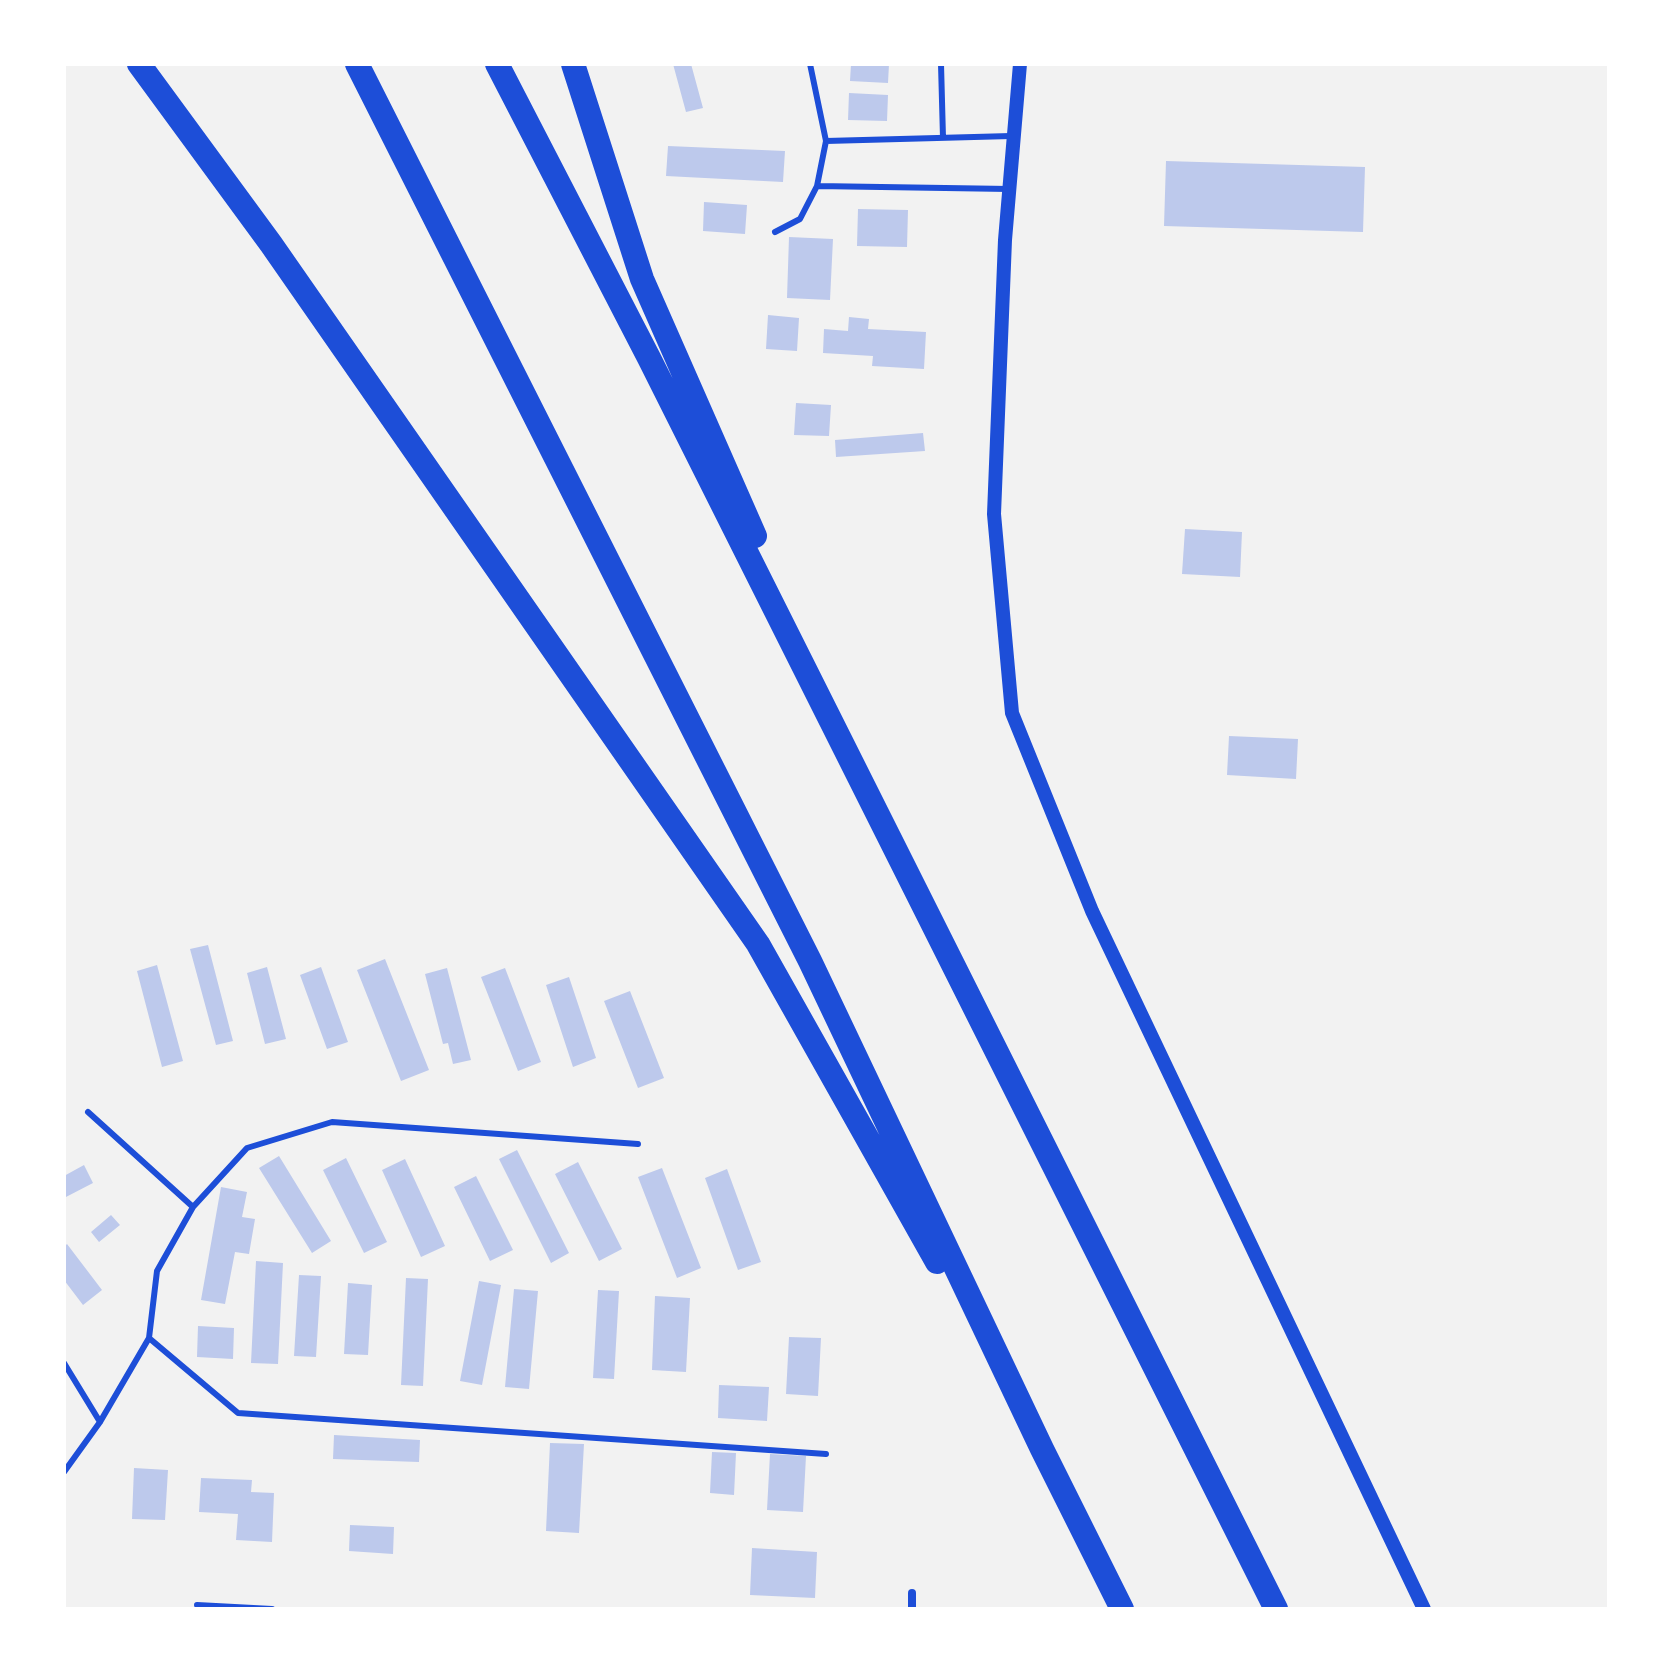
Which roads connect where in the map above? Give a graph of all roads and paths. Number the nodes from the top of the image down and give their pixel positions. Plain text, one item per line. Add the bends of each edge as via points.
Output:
1 (139, 64) edge
2 (357, 64) edge
3 (497, 64) edge
4 (573, 64) edge
5 (810, 64) edge
6 (941, 64) edge
7 (1020, 64) edge
8 (1013, 136) junction
9 (943, 138) junction
10 (826, 141) junction
11 (817, 186) junction
12 (1009, 189) junction
13 (775, 232) dead end
14 (877, 813) junction
15 (88, 1112) dead end
16 (638, 1144) dead end
17 (193, 1207) junction
18 (149, 1338) junction
19 (64, 1363) edge
20 (100, 1422) junction
21 (1042, 1449) junction
22 (826, 1454) dead end
23 (64, 1472) edge
24 (912, 1593) dead end
25 (197, 1605) dead end
26 (272, 1609) edge
27 (912, 1609) edge
28 (1122, 1609) edge
29 (1276, 1609) edge
30 (1424, 1609) edge

1 - 21 highway via 271,244 758,944
2 - 21 highway via 810,961
3 - 14 highway
4 - 14 highway via 642,279
5 - 10 lane
6 - 9 lane
7 - 8 street
8 - 9 lane
8 - 12 street
9 - 10 lane
10 - 11 lane
11 - 12 lane
11 - 13 lane via 800,219
12 - 30 street via 994,514 1012,713 1092,911
14 - 29 highway
15 - 17 lane
16 - 17 lane via 332,1122 247,1148
17 - 18 lane via 157,1271
18 - 20 lane
18 - 22 lane via 238,1413
19 - 20 lane
20 - 23 lane
21 - 28 highway
24 - 27 street
25 - 26 lane

